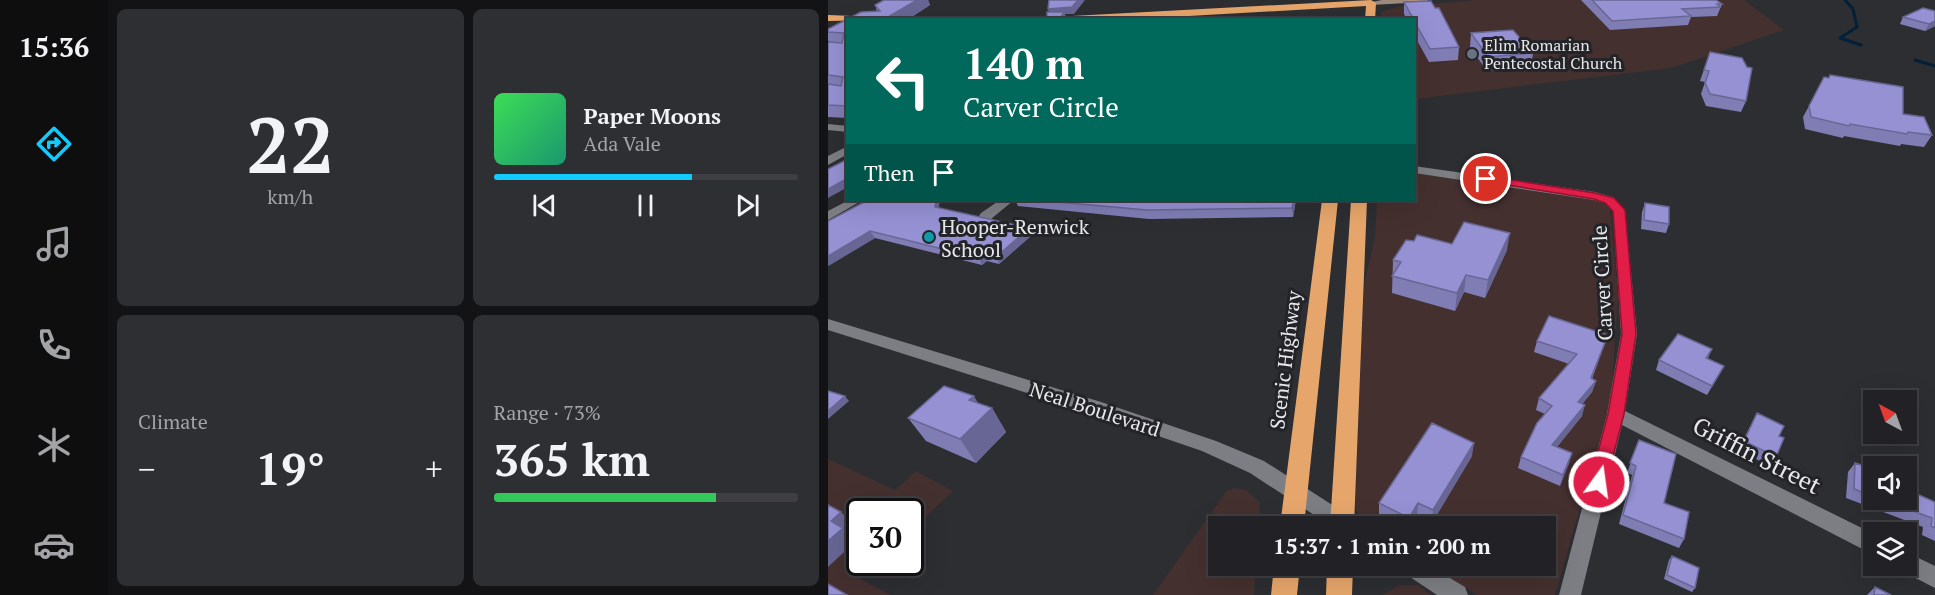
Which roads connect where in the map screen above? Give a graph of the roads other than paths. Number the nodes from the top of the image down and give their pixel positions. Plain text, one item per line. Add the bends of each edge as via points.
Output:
1 (1414, 0) edge
2 (1425, 0) edge
3 (1350, 2) edge
4 (1371, 2) edge
5 (1292, 9) junction
6 (1342, 17) edge
7 (828, 18) edge
8 (1096, 18) edge
9 (1370, 18) edge
10 (846, 19) edge
11 (828, 128) edge
12 (846, 129) edge
13 (846, 150) edge
14 (828, 161) edge
15 (1416, 169) edge
16 (855, 201) edge
17 (1007, 201) edge
18 (1330, 201) edge
19 (1359, 201) edge
20 (828, 216) edge
21 (986, 216) edge
22 (828, 324) edge
23 (1616, 414) junction
24 (1296, 494) junction
25 (1293, 516) edge
26 (1329, 516) edge
27 (1344, 516) edge
28 (1863, 539) edge
29 (1917, 568) edge
30 (1286, 576) edge
31 (1340, 576) edge
32 (1428, 576) edge
33 (1935, 577) edge
34 (1284, 595) edge
35 (1339, 595) edge
36 (1457, 595) edge
37 (1570, 595) edge

1 - 2 street
1 - 4 street
3 - 4 highway
3 - 5 highway
3 - 6 highway
4 - 9 highway
5 - 6 highway
5 - 8 highway
7 - 10 highway
11 - 12 street
13 - 14 street
15 - 23 street, Carver Circle via 1595,196 1610,200 1619,210 1629,334
16 - 20 street
17 - 21 street
18 - 24 highway, Scenic Highway
19 - 27 highway
22 - 24 street, Neal Boulevard via 1209,446 1257,467
23 - 28 street, Griffin Street
23 - 37 street, Carver Circle
24 - 25 highway, Scenic Highway
24 - 26 street, Neal Boulevard
29 - 33 street
30 - 34 highway
31 - 35 highway
32 - 36 street

